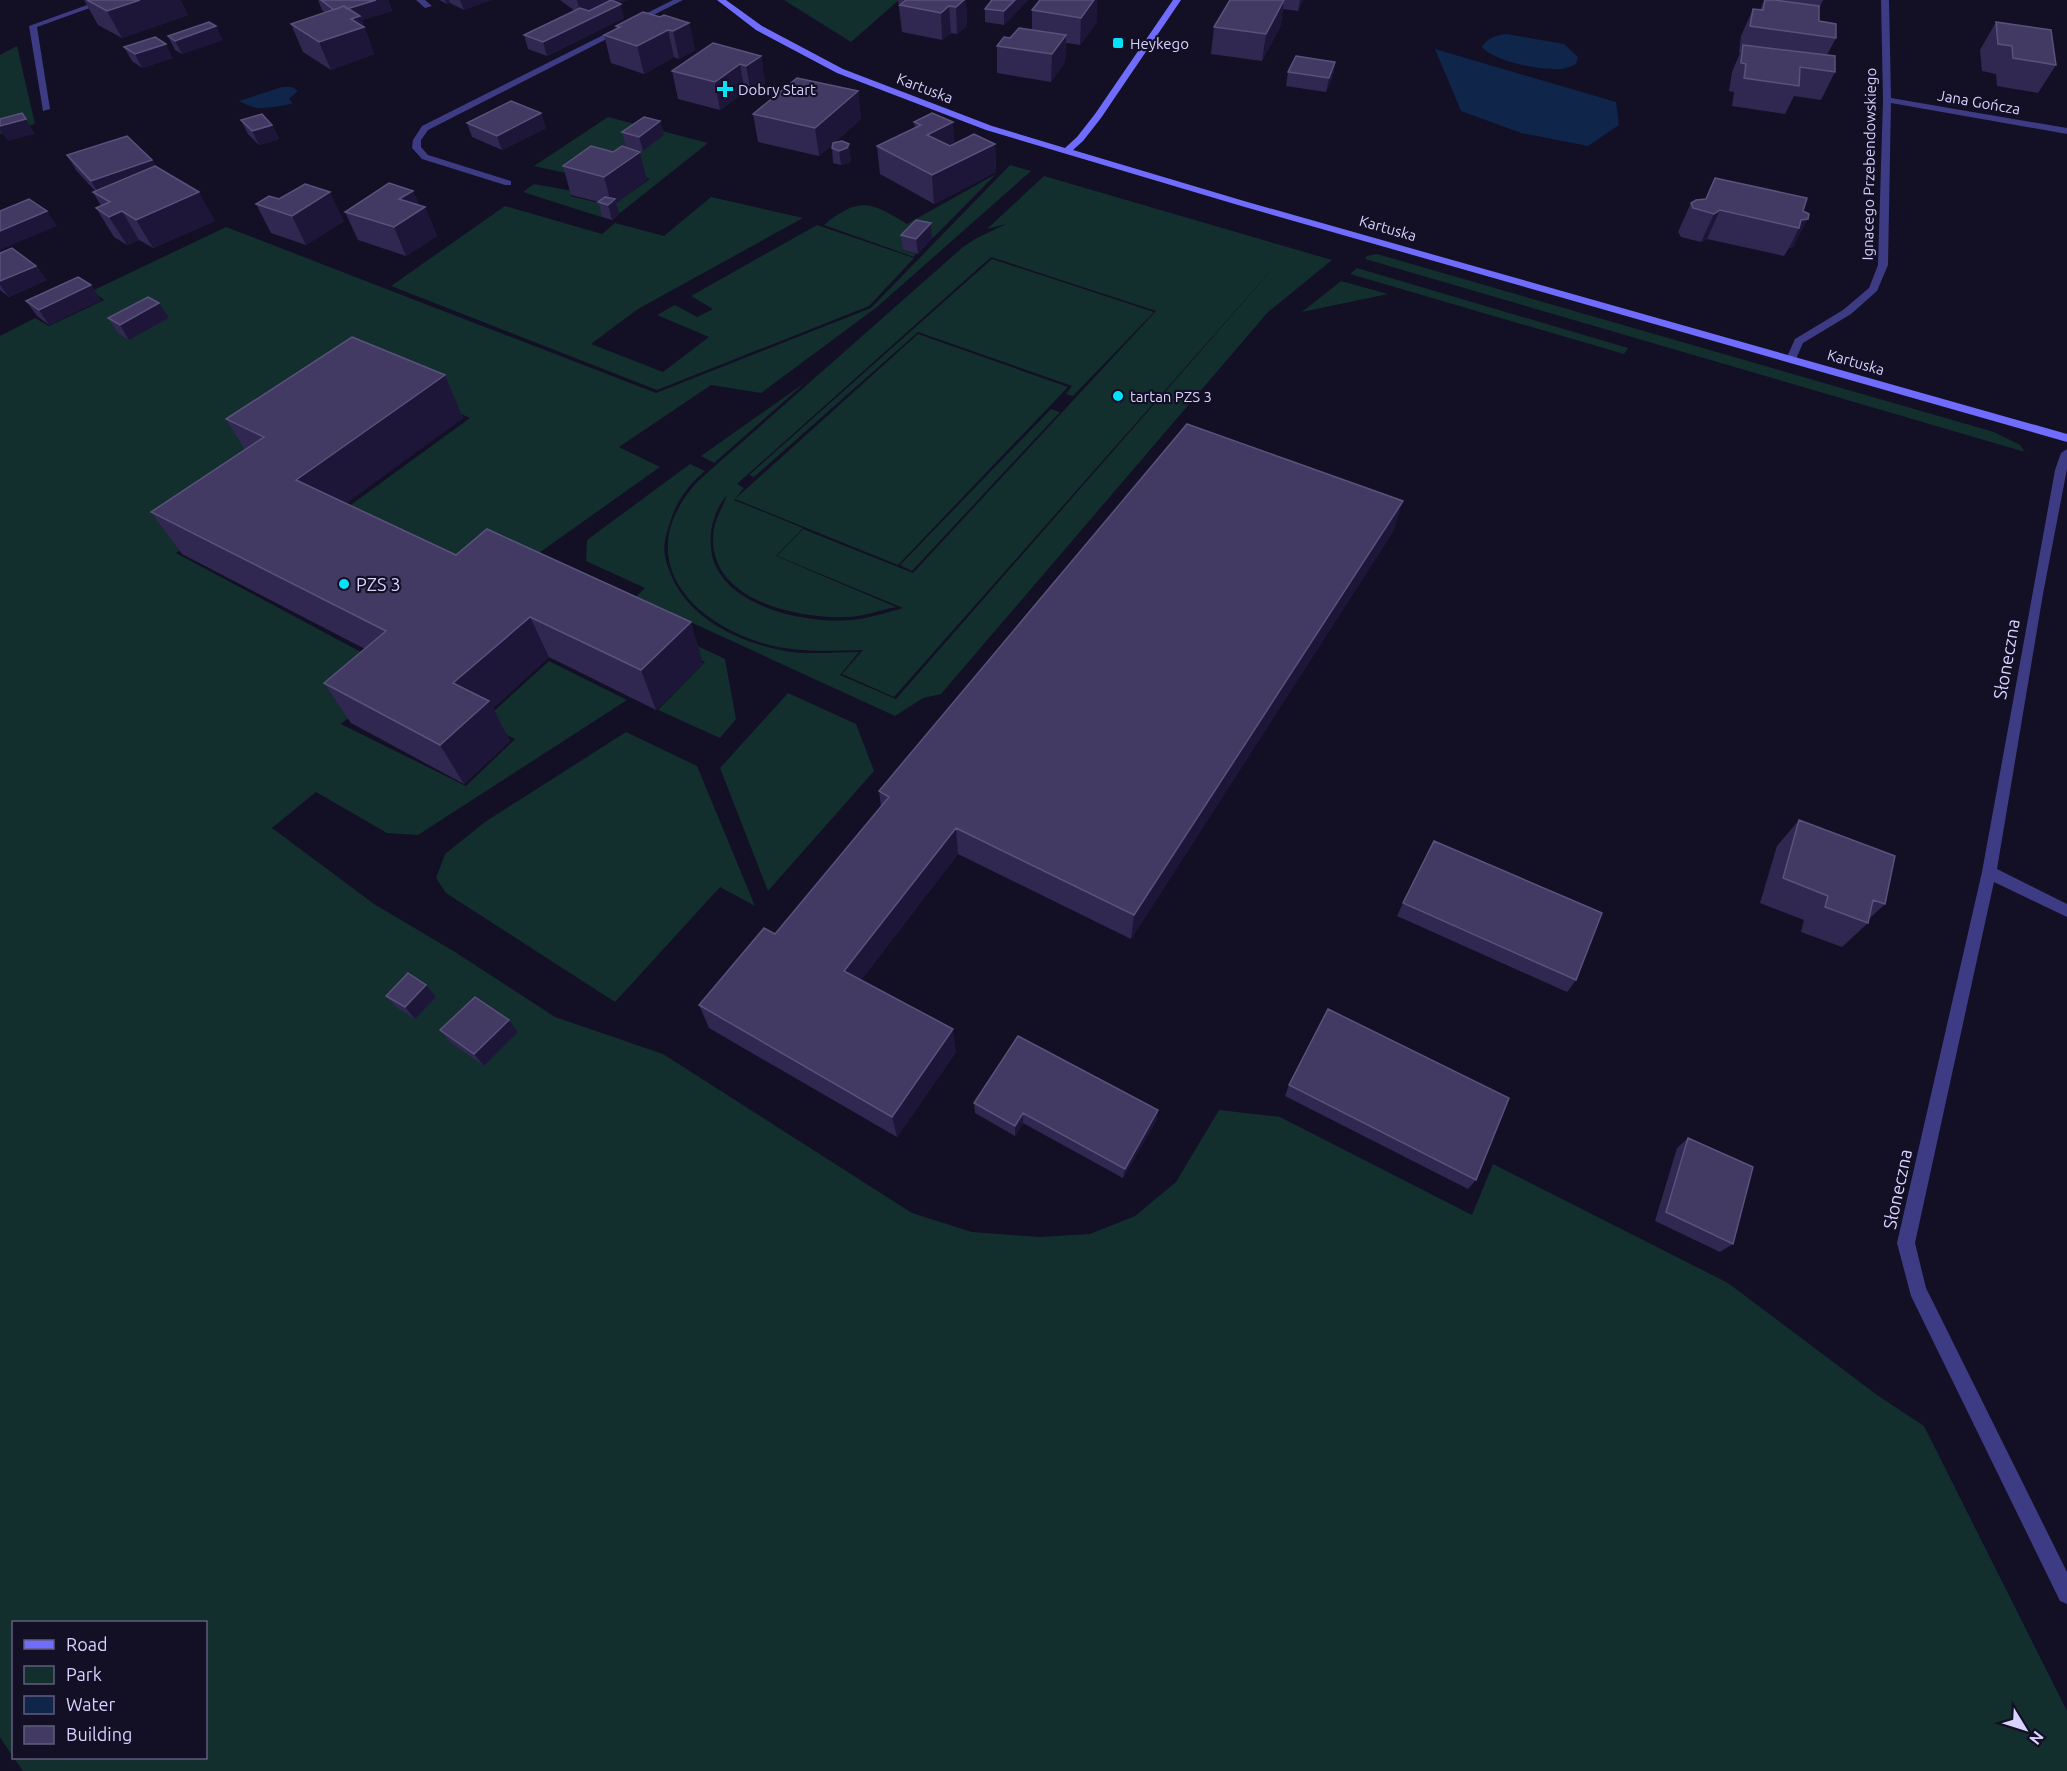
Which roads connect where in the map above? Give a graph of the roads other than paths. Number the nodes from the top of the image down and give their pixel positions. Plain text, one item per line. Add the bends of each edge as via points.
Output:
1 (108, 0) edge
2 (420, 0) edge
3 (679, 0) edge
4 (721, 0) edge
5 (1177, 0) edge
6 (1885, 0) edge
7 (428, 6) dead end
8 (1887, 100) junction
9 (46, 109) dead end
10 (2067, 131) edge
11 (1065, 152) junction
12 (508, 183) dead end
13 (1791, 359) junction
14 (2067, 438) edge
15 (2067, 453) edge
16 (1989, 872) junction
17 (2067, 911) edge
18 (2067, 1593) edge

1 - 9 street via 33,26
2 - 7 street
3 - 12 street via 425,128 417,140 416,148 425,157
4 - 11 main road, Kartuska via 759,28 840,71 937,110
5 - 11 main road via 1098,116
6 - 8 street, Ignacego Przebendowskiego
8 - 10 street, Jana Gończa
8 - 13 street, Ignacego Przebendowskiego via 1883,265 1873,289 1847,312 1799,341
11 - 13 main road, Kartuska
13 - 14 main road, Kartuska
15 - 16 street, Słoneczna via 2037,594
16 - 17 street
16 - 18 street, Słoneczna via 1906,1243 1917,1290

